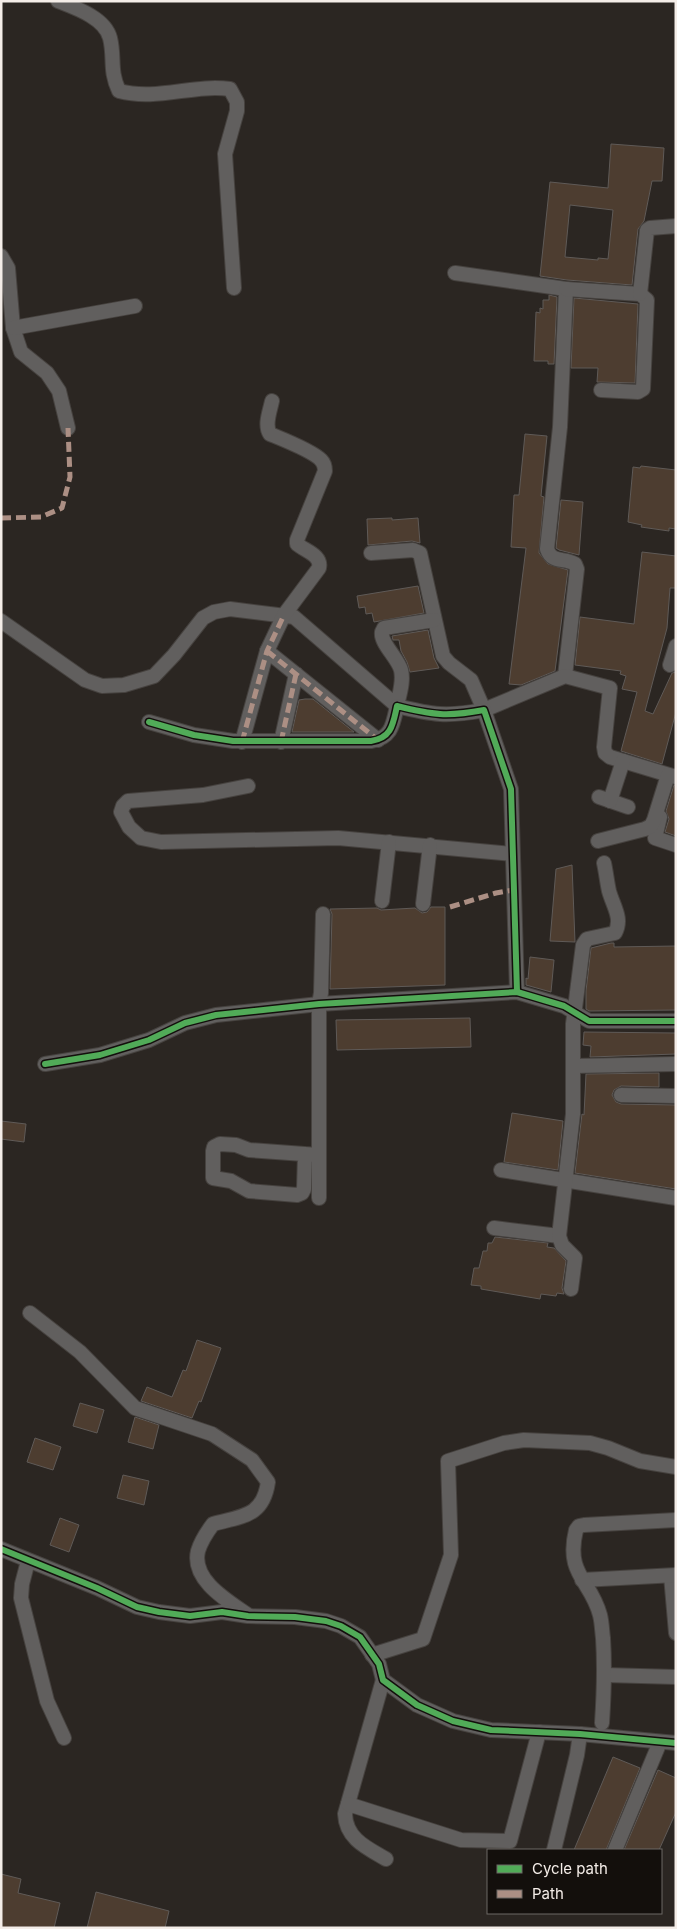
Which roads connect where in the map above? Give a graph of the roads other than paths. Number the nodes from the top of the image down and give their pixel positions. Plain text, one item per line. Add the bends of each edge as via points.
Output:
1 (58, 1) edge
2 (676, 226) edge
3 (1, 256) edge
4 (455, 273) dead end
5 (234, 288) dead end
6 (566, 289) junction
7 (640, 294) junction
8 (135, 306) dead end
9 (13, 328) junction
10 (601, 390) dead end
11 (272, 402) dead end
12 (68, 428) dead end
13 (371, 553) dead end
14 (284, 615) junction
15 (434, 620) junction
16 (1, 621) edge
17 (676, 646) edge
18 (268, 650) junction
19 (670, 665) dead end
20 (296, 674) junction
21 (565, 676) junction
22 (396, 706) junction
23 (484, 710) junction
24 (149, 722) dead end
25 (378, 740) junction
26 (242, 742) junction
27 (280, 742) junction
28 (622, 761) junction
29 (672, 776) edge
30 (248, 786) dead end
31 (628, 806) dead end
32 (598, 841) dead end
33 (389, 842) junction
34 (430, 845) junction
35 (676, 845) edge
36 (512, 854) junction
37 (604, 863) dead end
38 (382, 902) dead end
39 (423, 904) dead end
40 (323, 914) dead end
41 (517, 992) junction
42 (320, 1004) junction
43 (575, 1012) junction
44 (676, 1021) edge
45 (45, 1064) dead end
46 (676, 1064) edge
47 (573, 1066) junction
48 (621, 1094) dead end
49 (676, 1096) edge
50 (312, 1155) junction
51 (500, 1170) dead end
52 (565, 1180) junction
53 (319, 1198) dead end
54 (676, 1198) edge
55 (494, 1228) dead end
56 (559, 1236) junction
57 (571, 1289) dead end
58 (30, 1314) dead end
59 (676, 1467) edge
60 (676, 1520) edge
61 (1, 1549) edge
62 (28, 1561) junction
63 (673, 1575) edge
64 (582, 1580) junction
65 (248, 1616) junction
66 (676, 1633) edge
67 (372, 1655) junction
68 (606, 1675) junction
69 (676, 1678) edge
70 (383, 1680) junction
71 (602, 1723) dead end
72 (538, 1732) junction
73 (580, 1734) junction
74 (64, 1738) dead end
75 (660, 1742) junction
76 (676, 1743) edge
77 (348, 1804) junction
78 (554, 1849) edge
79 (615, 1849) edge
80 (386, 1859) dead end

1 - 5 street via 103,25 110,38 113,78 120,91 136,95 214,87 230,89 237,102 225,154
2 - 7 street via 647,230
3 - 9 street via 8,268
4 - 6 street
6 - 7 street
6 - 21 street via 560,427 548,548 549,555 556,560 570,560 577,569
7 - 10 street via 647,303 644,389 638,392
8 - 9 street
9 - 12 street via 22,352 47,373 59,391
11 - 14 street via 267,424 270,434 320,458 325,471 297,540 301,548 318,558 320,563
13 - 15 street via 413,550 420,553
14 - 16 street via 230,609 214,612 203,618 154,676 124,685 102,686 85,680
14 - 18 street
14 - 22 street via 302,622
15 - 22 street via 384,628 382,632 383,641 401,670 402,682
15 - 23 street via 443,656 471,680
17 - 19 street
18 - 20 street
18 - 26 street
20 - 25 street
20 - 27 street
21 - 23 street
21 - 28 street via 610,688 605,754
22 - 23 street via 433,715
22 - 25 street via 392,729
23 - 36 street via 511,789
24 - 26 street via 194,735
25 - 27 street
26 - 27 street
28 - 29 street
28 - 31 street via 604,799
29 - 32 street via 651,826
29 - 35 street via 654,836
30 - 33 street via 204,795 128,801 121,812 129,827 141,838 161,842 338,838
33 - 34 street
33 - 38 street
34 - 36 street
34 - 39 street
36 - 41 street
37 - 43 street via 619,927 615,933 584,941
40 - 42 street
41 - 42 street
41 - 43 street
42 - 45 street via 216,1015 185,1023 149,1040 100,1055
42 - 50 street
43 - 44 street via 589,1021
43 - 47 street
46 - 47 street
47 - 52 street via 573,1114
48 - 49 street
50 - 50 street via 220,1144 214,1147 212,1174 213,1178 249,1191 297,1195 304,1189
50 - 53 street
51 - 52 street
52 - 54 street
52 - 56 street
55 - 56 street
56 - 57 street via 562,1245 575,1258
58 - 65 street via 80,1352 135,1408 212,1434 252,1460 268,1482 266,1496 258,1507 250,1514 213,1524 198,1553 200,1570 208,1585
59 - 67 street via 640,1461 590,1443 524,1440 448,1461 451,1555 423,1639
60 - 64 street via 579,1526 574,1558
61 - 62 street
62 - 65 street via 137,1607 190,1616 222,1612
62 - 74 street via 21,1598 47,1701
63 - 64 street
63 - 66 street
64 - 68 street via 601,1616
65 - 67 street via 326,1621 360,1637
67 - 70 street via 379,1664
68 - 69 street
68 - 71 street
70 - 72 street via 417,1705 453,1721 491,1730
70 - 77 street
72 - 73 street
72 - 77 street via 510,1841 461,1840
73 - 75 street
73 - 78 street
75 - 76 street
75 - 79 street
77 - 80 street via 345,1823 356,1841

